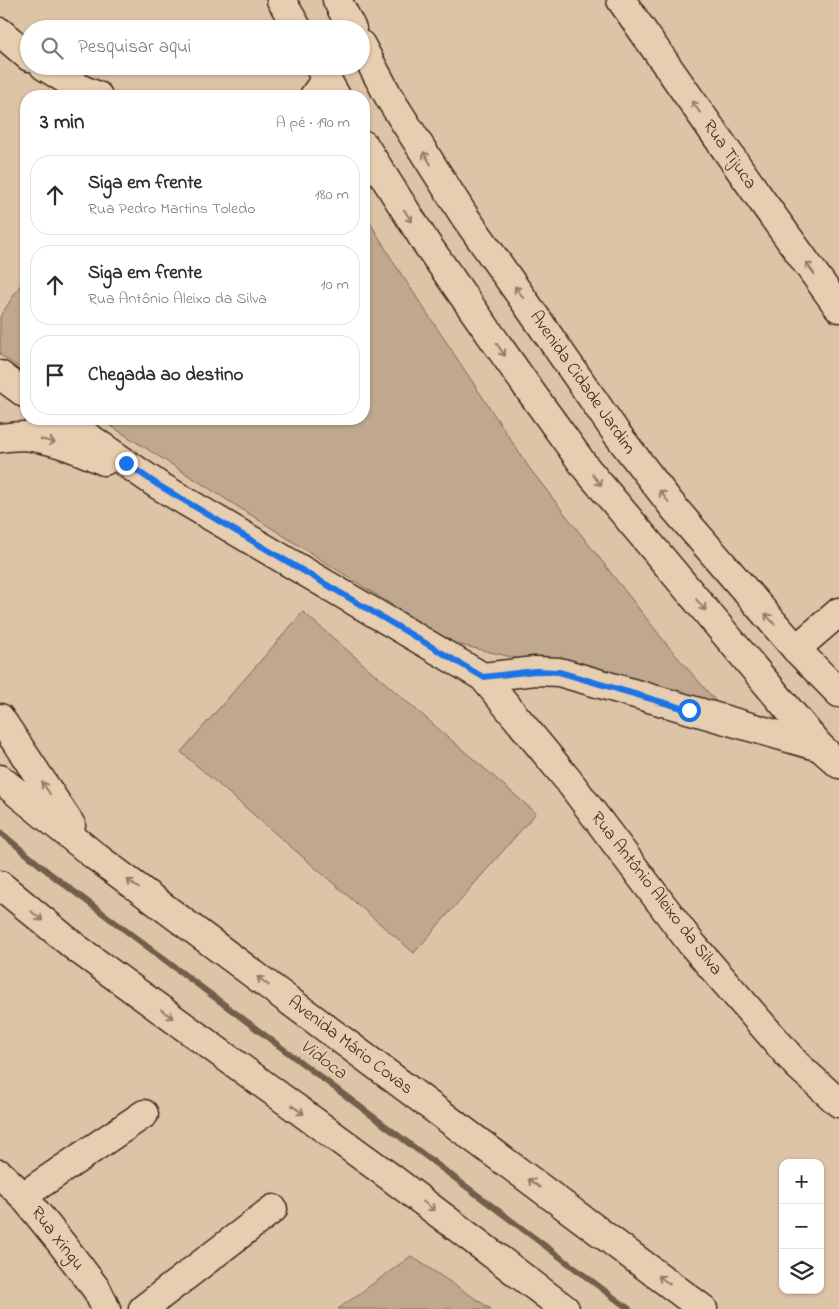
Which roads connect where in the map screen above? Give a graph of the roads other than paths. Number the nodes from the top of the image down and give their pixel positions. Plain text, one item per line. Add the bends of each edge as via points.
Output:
1 (281, 0) edge
2 (337, 0) edge
3 (622, 0) edge
4 (293, 20) edge
5 (347, 20) edge
6 (0, 32) edge
7 (20, 49) edge
8 (370, 62) edge
9 (59, 75) edge
10 (83, 90) edge
11 (370, 154) edge
12 (839, 308) edge
13 (0, 375) edge
14 (20, 390) edge
15 (71, 425) edge
16 (0, 438) edge
17 (158, 485) junction
18 (839, 612) edge
19 (796, 650) junction
20 (483, 677) junction
21 (839, 693) edge
22 (0, 718) edge
23 (829, 755) edge
24 (0, 779) edge
25 (95, 856) junction
26 (0, 885) edge
27 (839, 1103) edge
28 (144, 1114) dead end
29 (0, 1174) edge
30 (23, 1196) junction
31 (273, 1209) dead end
32 (106, 1309) edge
33 (143, 1309) edge
34 (565, 1309) edge
35 (704, 1309) edge

1 - 4 main road
2 - 5 main road
12 -> 3 main road, Rua Tijuca
6 - 7 main road
19 -> 8 main road, Avenida Cidade Jardim via 674,508 617,434 465,217
9 - 10 main road
11 -> 23 main road via 426,243 586,468
13 - 14 main road
15 - 17 main road
16 -> 17 main road via 24,436 76,448
17 - 20 main road, Rua Antônio Aleixo da Silva
18 - 19 main road
19 - 21 main road, Avenida Cidade Jardim
20 - 23 main road via 535,671 559,672
20 - 27 main road, Rua Antônio Aleixo da Silva via 568,780 690,942 797,1065
25 -> 22 main road via 60,811
24 - 25 main road, Avenida Mário Covas
35 -> 25 main road, Avenida Mário Covas
26 -> 34 main road via 75,947
28 - 30 main road
29 - 30 main road, Rua Xingu
30 - 32 main road, Rua Xingu via 97,1290
31 - 33 main road

